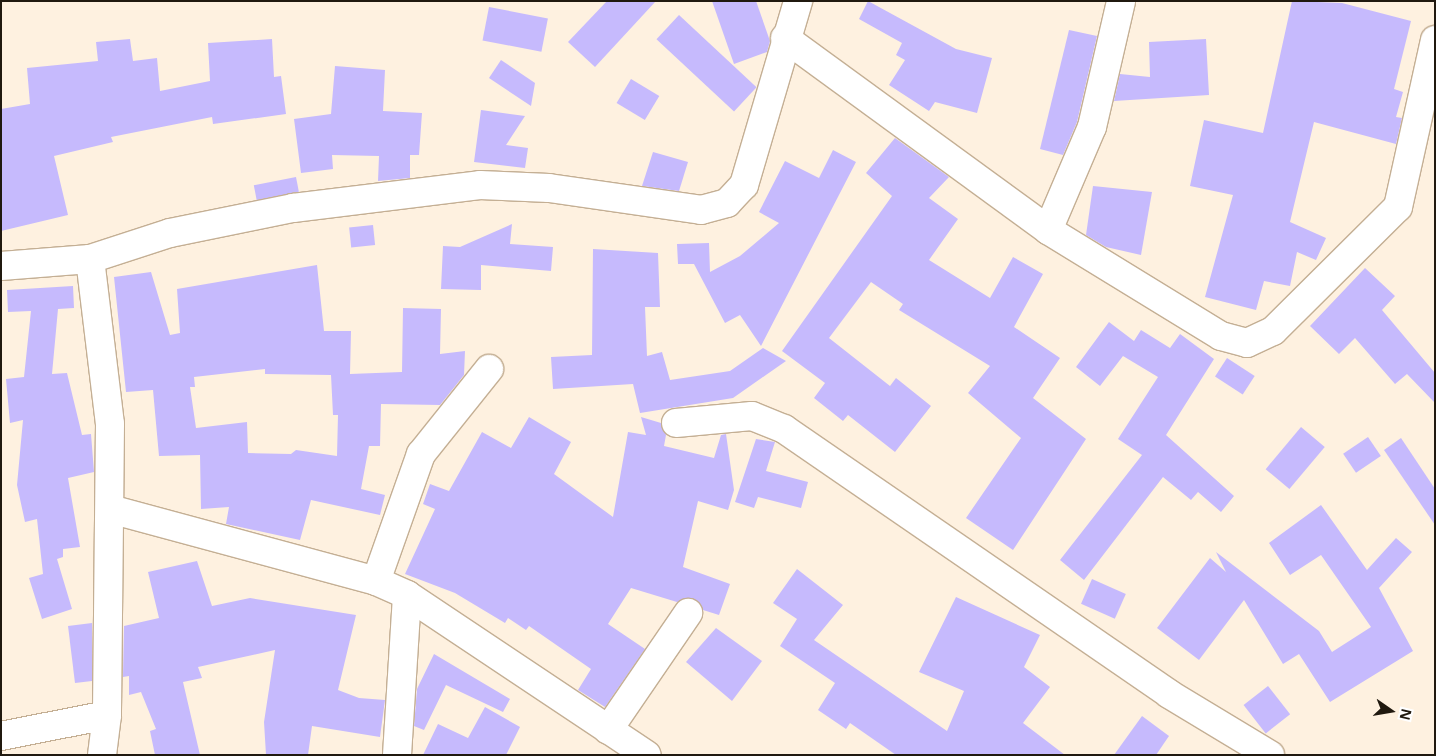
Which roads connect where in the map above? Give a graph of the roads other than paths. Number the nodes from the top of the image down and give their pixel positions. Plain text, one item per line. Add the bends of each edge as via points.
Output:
1 (798, 1) edge
2 (1121, 1) edge
3 (785, 38) junction
4 (1435, 40) edge
5 (1048, 230) junction
6 (90, 259) junction
7 (1, 266) edge
8 (488, 369) dead end
9 (676, 424) dead end
10 (110, 509) junction
11 (376, 581) junction
12 (407, 595) junction
13 (688, 613) dead end
14 (107, 715) junction
15 (608, 730) junction
16 (1, 736) edge
17 (639, 753) edge
18 (102, 755) edge
19 (397, 755) edge
20 (1270, 755) edge

1 - 3 street
2 - 5 street via 1092,126
3 - 5 street
3 - 6 street via 744,185 727,203 701,210 549,188 480,185 293,208 170,233
4 - 5 street via 1398,207 1273,331 1247,343 1221,336
6 - 7 street
6 - 10 street via 110,424
8 - 11 street via 421,454
9 - 20 street via 752,416 784,428 1161,688
10 - 11 street
10 - 14 street
11 - 12 street
12 - 15 street
12 - 19 street
13 - 15 street
14 - 16 street
14 - 18 street
15 - 17 street

